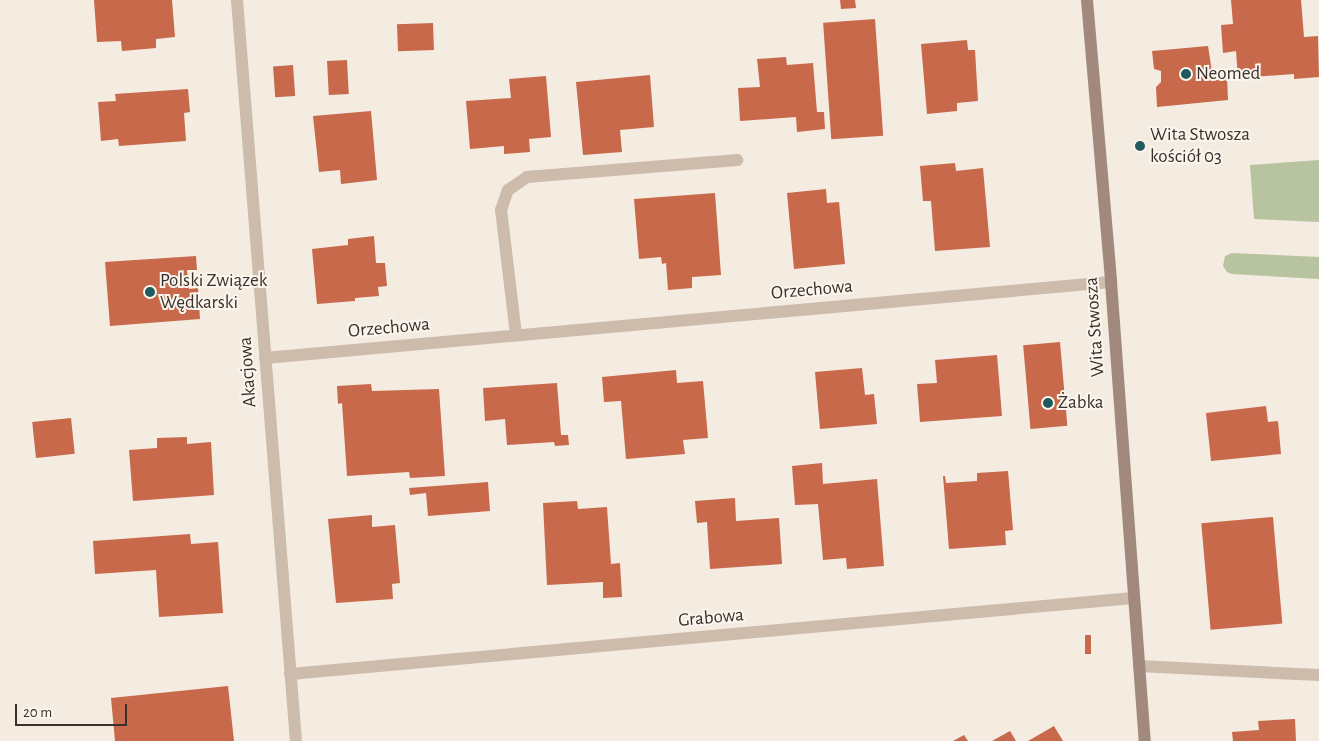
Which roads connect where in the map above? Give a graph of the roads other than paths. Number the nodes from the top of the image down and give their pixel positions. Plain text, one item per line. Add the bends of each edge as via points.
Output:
1 (237, 0) edge
2 (1087, 0) edge
3 (736, 160) dead end
4 (1111, 282) junction
5 (516, 336) junction
6 (265, 358) junction
7 (1134, 598) junction
8 (1139, 666) junction
9 (290, 674) junction
10 (1319, 675) edge
11 (296, 741) edge
12 (1145, 741) edge

1 - 6 street, Akacjowa
2 - 4 street, Wita Stwosza
3 - 5 street via 527,178 508,190 501,210
4 - 5 street, Orzechowa
4 - 7 street, Wita Stwosza
5 - 6 street, Orzechowa
6 - 9 street, Akacjowa
7 - 8 street, Wita Stwosza
7 - 9 street, Grabowa
8 - 10 street
8 - 12 street, Wita Stwosza
9 - 11 street, Akacjowa

